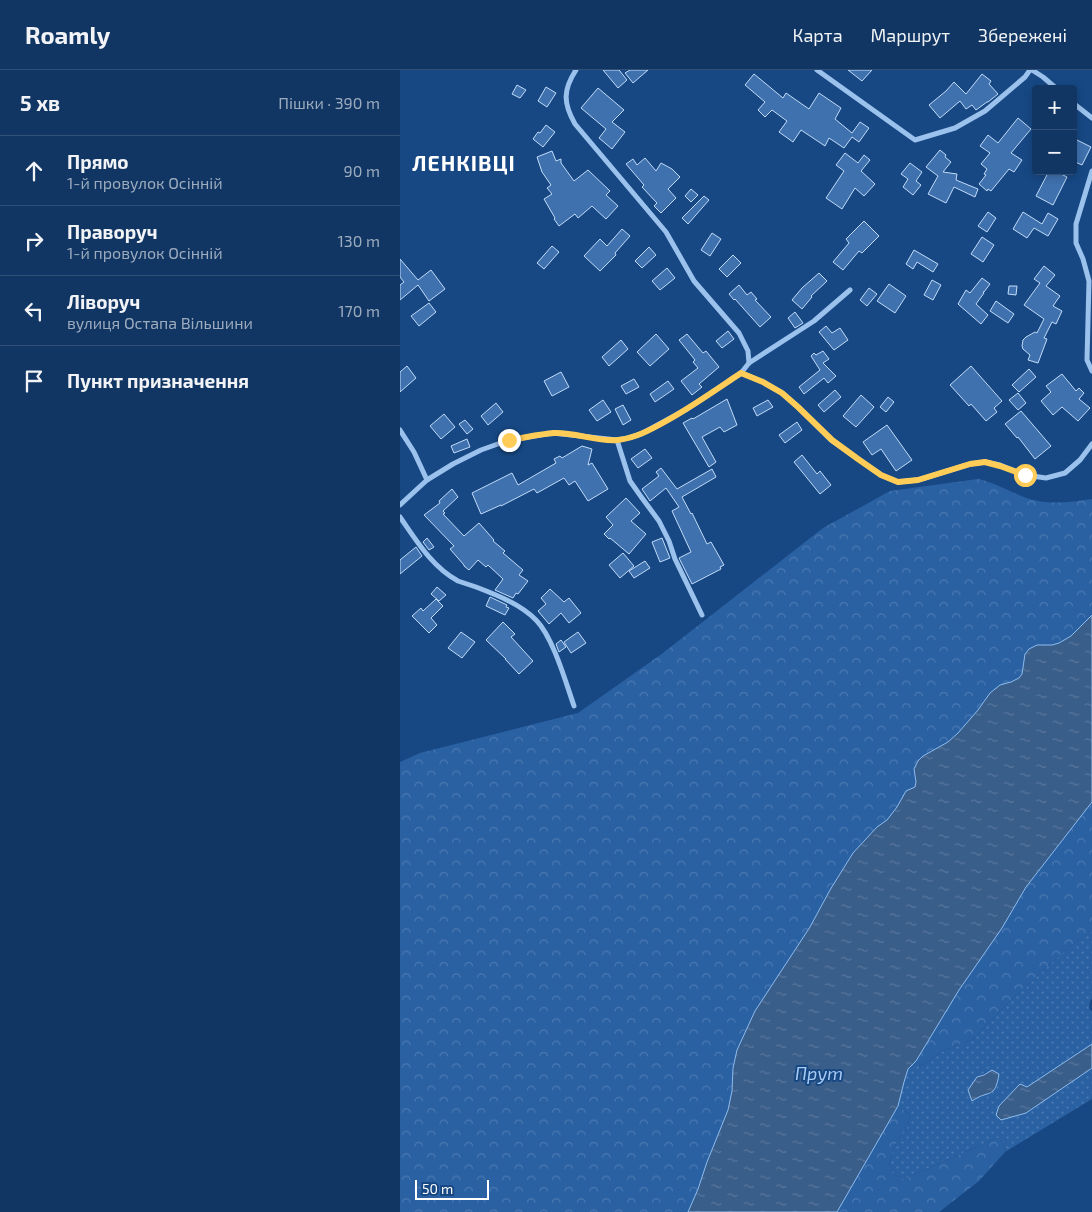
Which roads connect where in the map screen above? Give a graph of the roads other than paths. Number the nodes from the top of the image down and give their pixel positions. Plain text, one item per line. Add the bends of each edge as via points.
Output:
1 (576, 70) edge
2 (817, 70) edge
3 (1031, 70) edge
4 (1053, 85) edge
5 (1077, 106) edge
6 (1092, 118) edge
7 (1092, 171) edge
8 (850, 290) dead end
9 (749, 363) junction
10 (1092, 371) edge
11 (741, 373) junction
12 (400, 430) edge
13 (617, 440) junction
14 (1092, 444) edge
15 (427, 480) junction
16 (400, 504) edge
17 (400, 516) edge
18 (702, 615) dead end
19 (574, 706) dead end

1 - 9 street via 565,96 575,124 666,232 694,281 739,333 748,351
2 - 3 street via 914,140 955,128 985,111
3 - 4 street
5 - 6 street
7 - 10 street via 1076,224 1076,243 1089,281 1087,360
8 - 9 street via 814,321
9 - 11 street
11 - 13 street via 657,426
11 - 14 street via 782,393 838,444 881,475 898,482 918,480 985,462 1046,478 1065,473
12 - 15 street
13 - 15 street via 553,433 509,440 481,450
13 - 18 street via 630,481 670,541 678,567
15 - 16 street
17 - 19 street via 439,568 458,581 522,609 537,621 548,637

